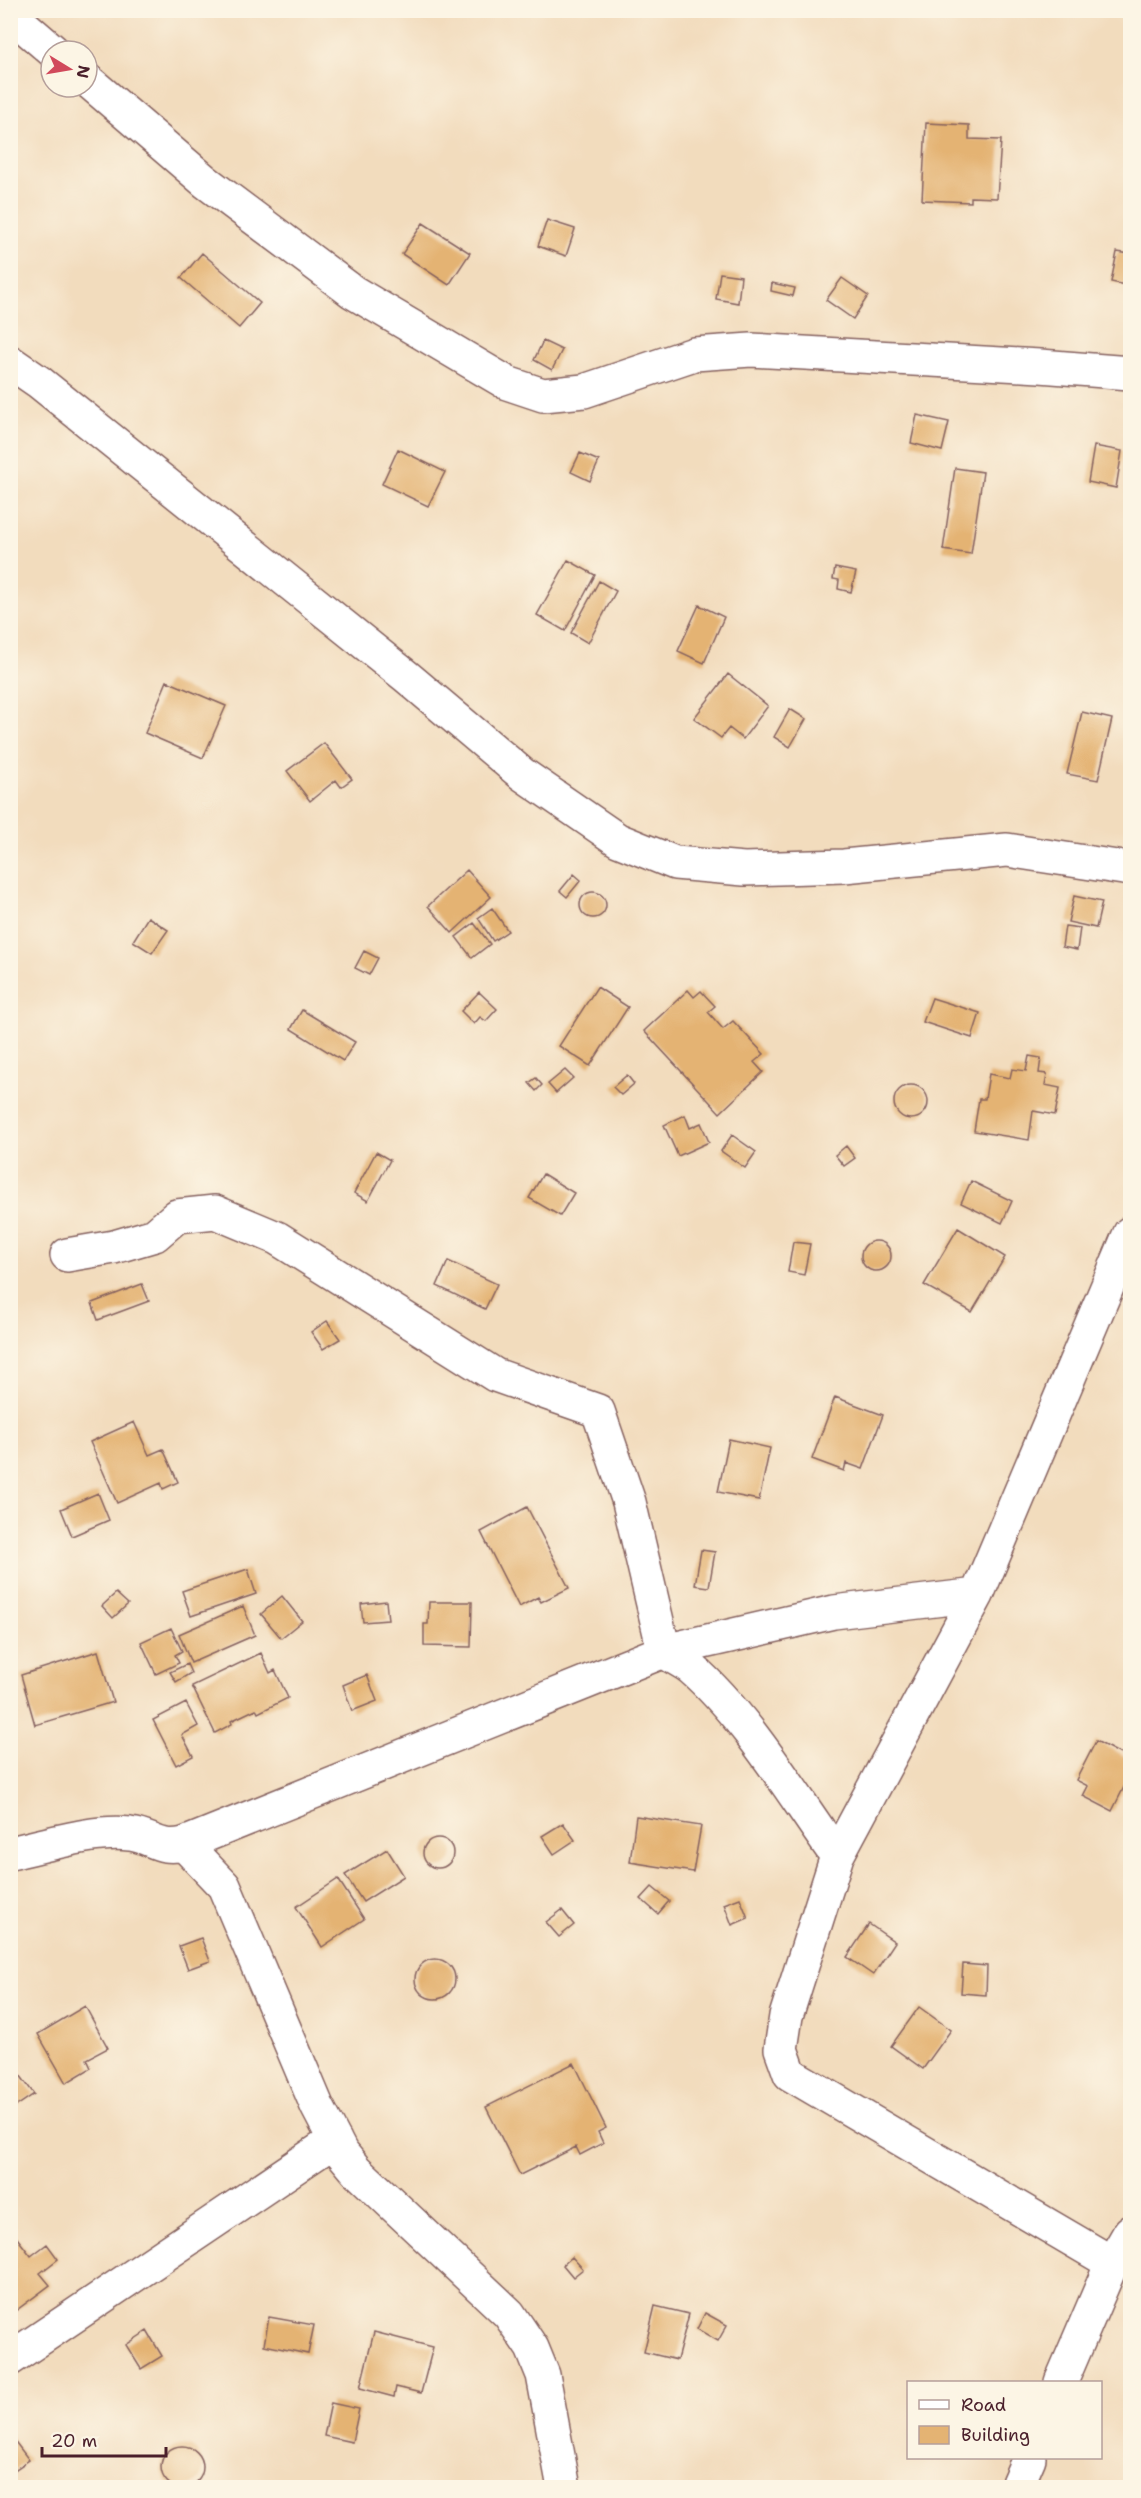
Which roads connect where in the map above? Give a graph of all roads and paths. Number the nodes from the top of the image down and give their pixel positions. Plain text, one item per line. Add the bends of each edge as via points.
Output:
1 (10, 14) edge
2 (39, 39) edge
3 (99, 90) edge
4 (10, 362) edge
5 (1131, 373) edge
6 (1131, 869) edge
7 (1131, 1233) edge
8 (67, 1255) dead end
9 (977, 1595) junction
10 (664, 1651) junction
11 (184, 1844) junction
12 (10, 1854) edge
13 (837, 1856) junction
14 (335, 2140) junction
15 (1131, 2232) edge
16 (1112, 2263) junction
17 (10, 2359) edge
18 (1061, 2381) edge
19 (1028, 2459) edge
20 (564, 2487) edge
21 (1016, 2487) edge

1 - 2 street
3 - 5 street via 206,182 353,292 507,383 543,395 584,391 694,354 751,350
4 - 6 street via 407,677 522,774 618,840 675,863 744,869 844,866 1007,850
7 - 9 street
8 - 10 street via 155,1235 177,1216 215,1212 278,1238 495,1374 598,1411 629,1502
9 - 10 street via 834,1612
9 - 13 street
10 - 11 street
10 - 13 street via 689,1666 716,1692
11 - 12 street via 170,1847 131,1834 95,1835
11 - 14 street via 224,1886
13 - 16 street via 786,2016 781,2049 790,2073
14 - 17 street
14 - 20 street via 356,2170 509,2314 526,2339 543,2375
15 - 16 street
16 - 18 street
19 - 21 street

